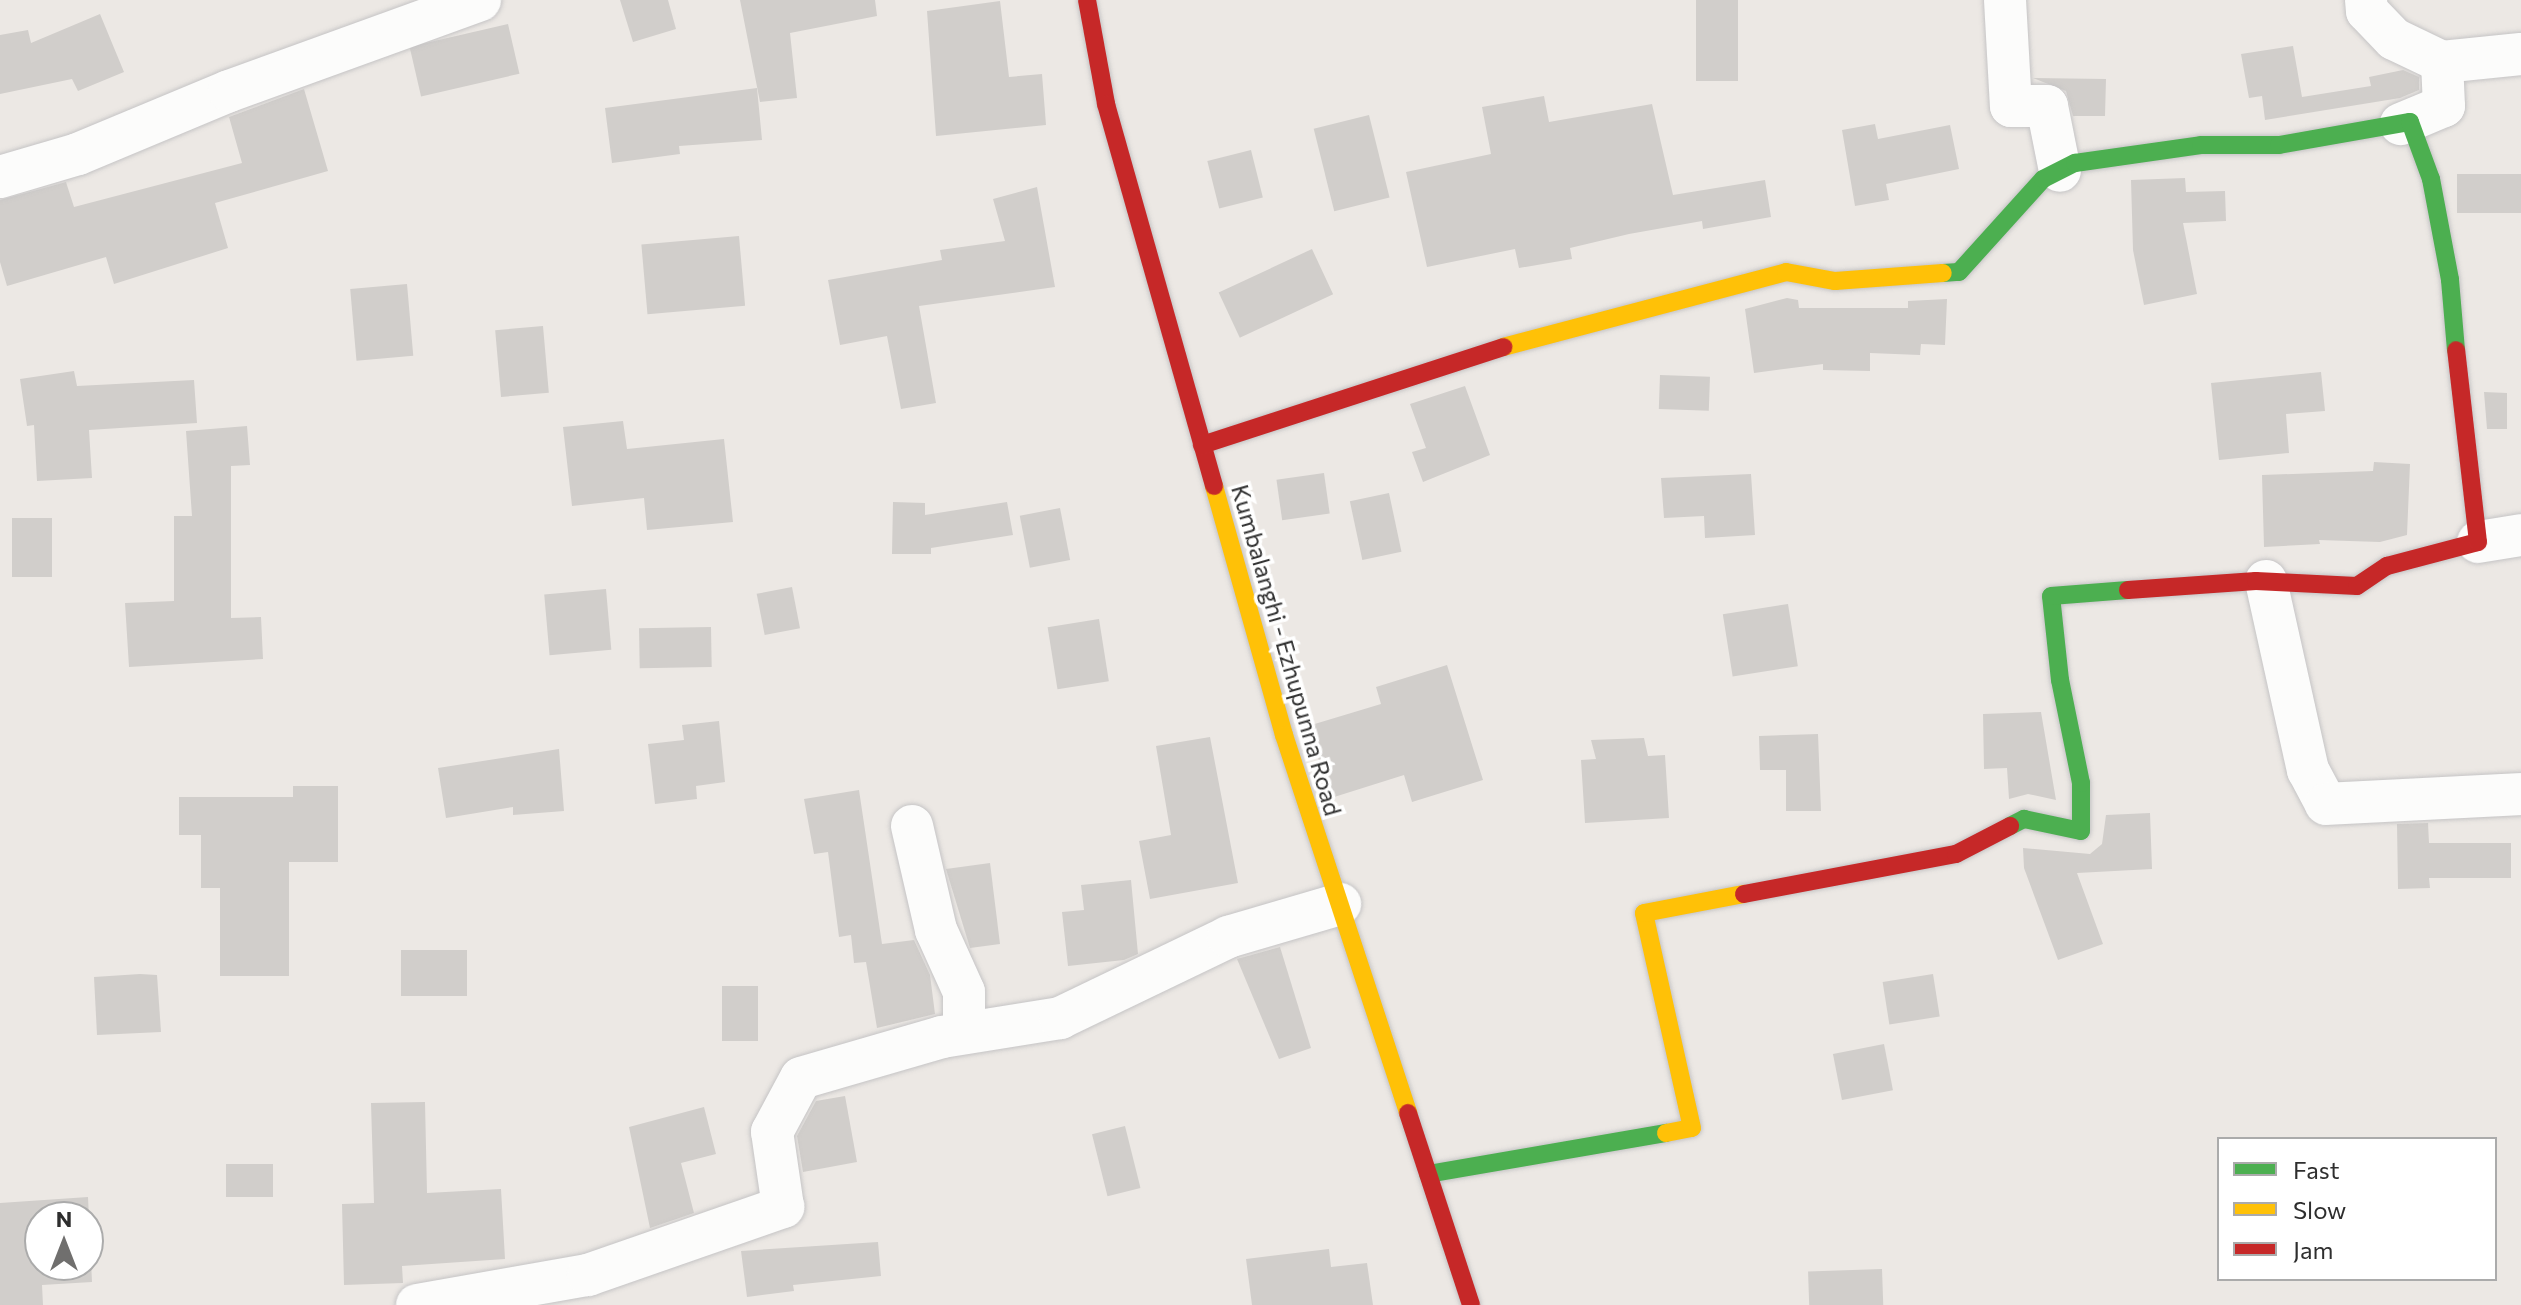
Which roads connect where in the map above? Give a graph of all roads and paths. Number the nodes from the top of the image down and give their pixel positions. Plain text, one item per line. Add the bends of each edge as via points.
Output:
1 (480, 0) edge
2 (1087, 0) edge
3 (2005, 0) edge
4 (2366, 0) edge
5 (2521, 54) edge
6 (2442, 62) junction
7 (2401, 124) junction
8 (2060, 171) junction
9 (0, 177) edge
10 (1202, 445) junction
11 (2521, 535) edge
12 (2478, 542) junction
13 (2266, 581) junction
14 (2521, 794) edge
15 (912, 826) dead end
16 (1340, 904) junction
17 (964, 1033) junction
18 (1428, 1174) junction
19 (417, 1305) edge
20 (1471, 1305) edge

1 - 9 street via 229,91 78,154
2 - 10 street, Kumbalanghi - Ezhupunna Road via 1106,104
3 - 8 street via 2011,106 2047,106
4 - 6 street via 2367,11 2394,39
5 - 6 street
6 - 7 street via 2444,106
7 - 8 street via 2279,145 2201,145 2075,163
7 - 12 street via 2410,122 2431,179 2450,280 2463,441
8 - 10 street via 2043,179 1959,272 1835,281 1786,272 1504,347
10 - 16 street, Kumbalanghi - Ezhupunna Road via 1284,735
11 - 12 street
12 - 13 street via 2387,566 2357,586
13 - 14 street via 2308,770 2326,804
13 - 18 street via 2051,596 2060,680 2081,783 2081,831 2024,819 1956,854 1644,913 1692,1128
15 - 17 street via 936,930 964,992
16 - 17 street via 1228,937 1060,1018
16 - 18 street, Kumbalanghi - Ezhupunna Road
17 - 19 street via 801,1078 772,1132 783,1207 588,1275
18 - 20 street, Kumbalanghi - Ezhupunna Road

